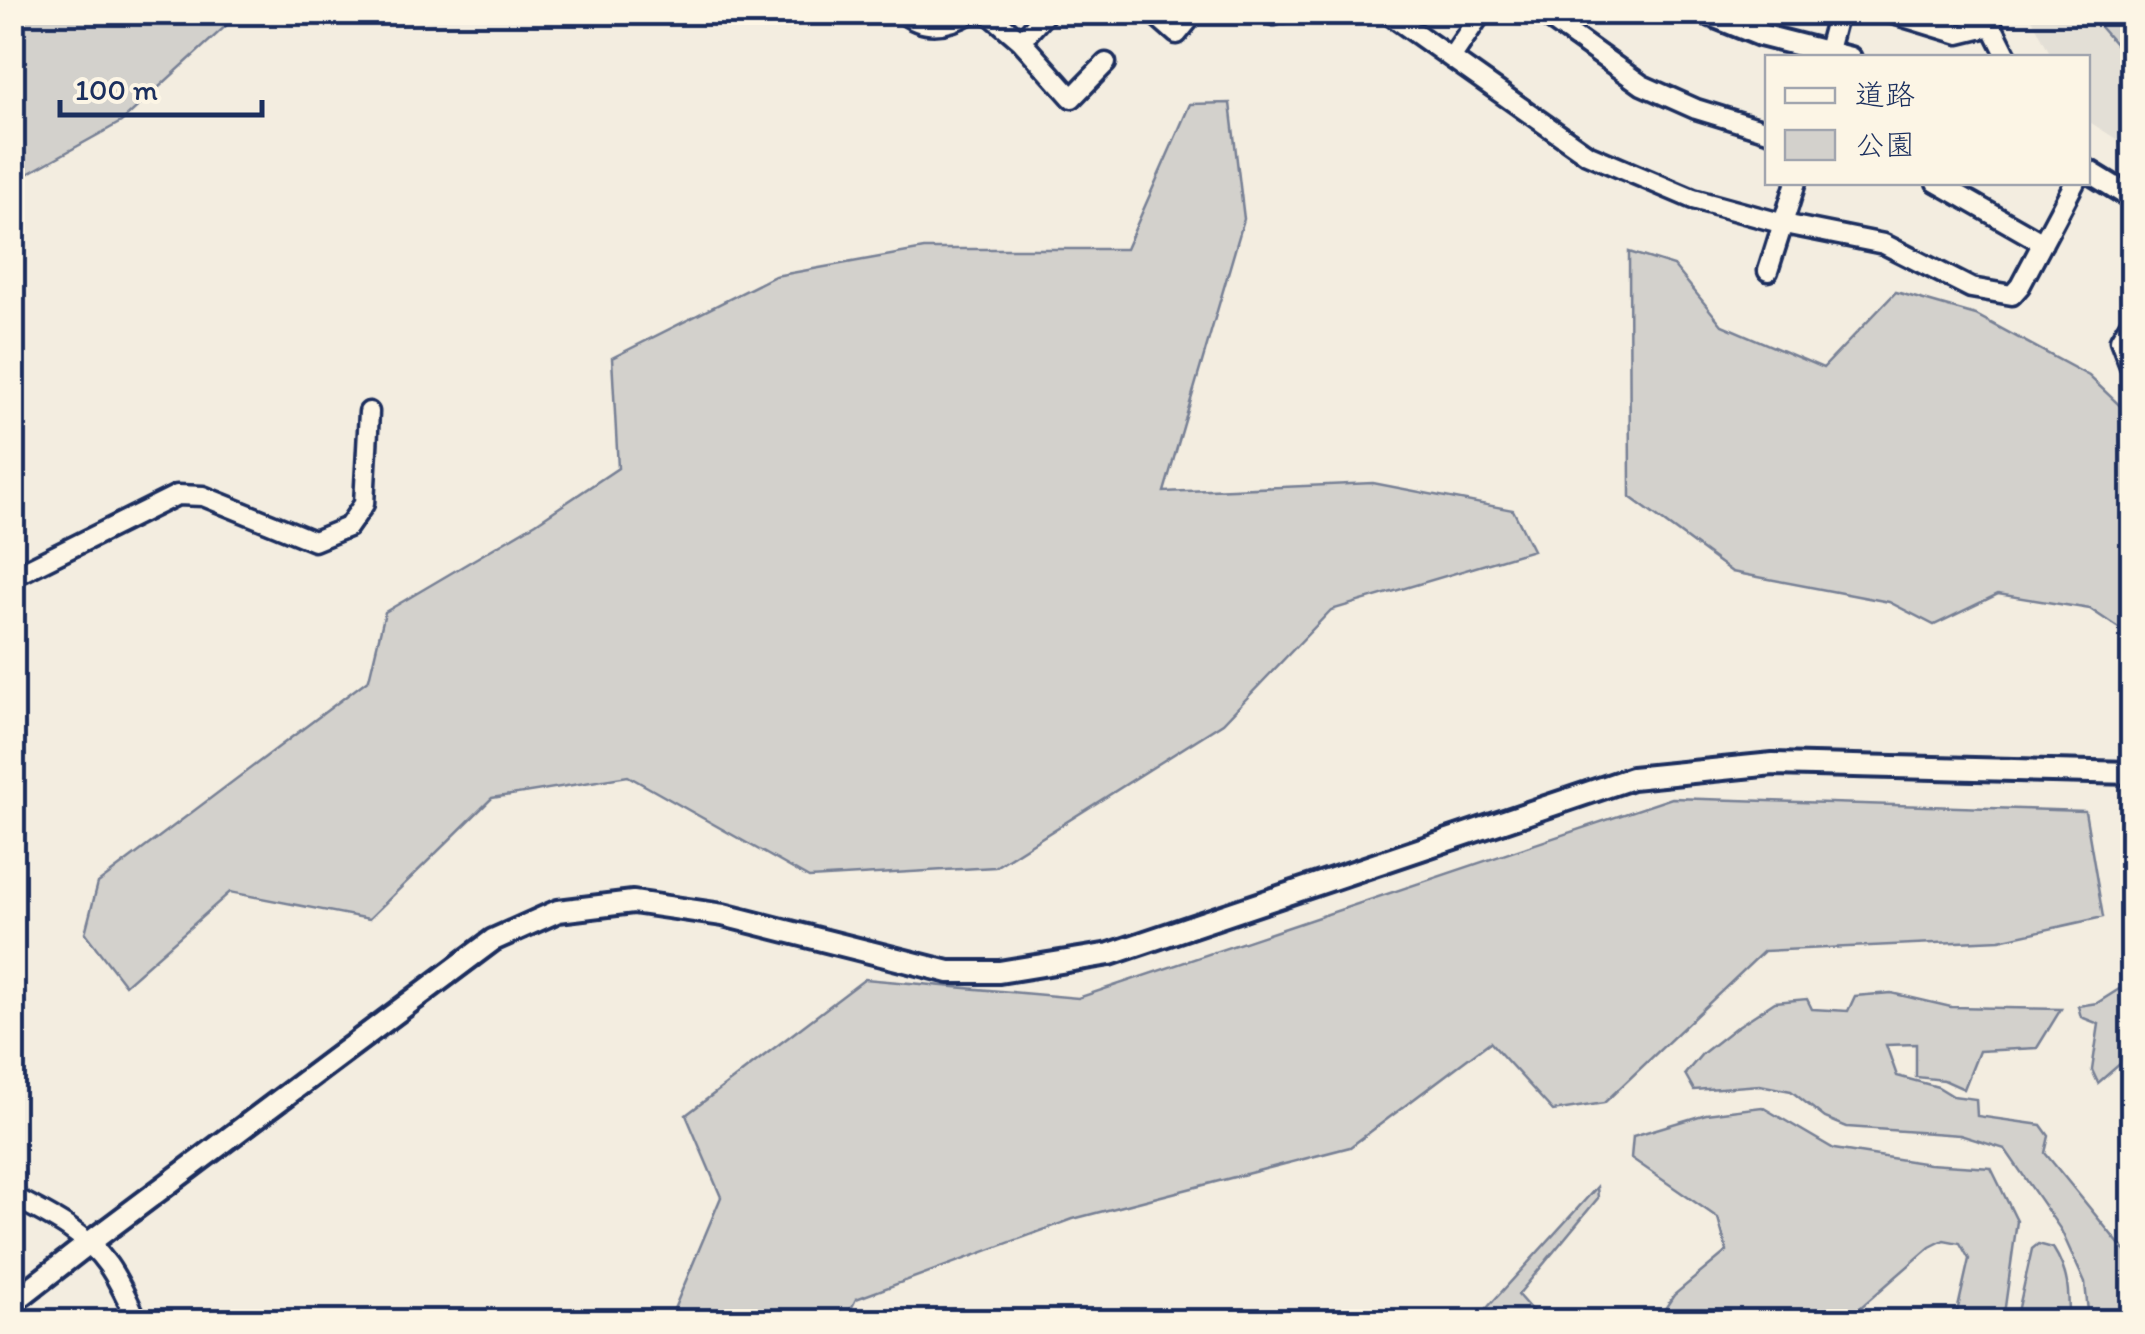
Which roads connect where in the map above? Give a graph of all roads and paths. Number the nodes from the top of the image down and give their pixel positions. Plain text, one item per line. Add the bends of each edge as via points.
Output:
1 (902, 12) edge
2 (972, 12) edge
3 (987, 12) edge
4 (1047, 12) edge
5 (1152, 12) edge
6 (1195, 12) edge
7 (1264, 12) edge
8 (1284, 12) edge
9 (1386, 12) edge
10 (1482, 12) edge
11 (1540, 12) edge
12 (1704, 12) edge
13 (1838, 12) edge
14 (1886, 12) edge
15 (1990, 19) edge
16 (1021, 41) junction
17 (1827, 54) edge
18 (2007, 55) edge
19 (1451, 58) junction
20 (1106, 62) dead end
21 (1765, 129) edge
22 (2090, 171) edge
23 (1795, 185) edge
24 (1941, 185) edge
25 (2073, 185) edge
26 (2132, 198) edge
27 (1784, 224) junction
28 (2043, 242) junction
29 (1768, 270) dead end
30 (2132, 320) edge
31 (2132, 371) edge
32 (369, 412) dead end
33 (12, 577) edge
34 (2132, 773) edge
35 (12, 1196) edge
36 (89, 1242) junction
37 (12, 1303) edge
38 (138, 1322) edge

1 - 2 street via 935,26
3 - 16 street
4 - 16 street
5 - 6 street via 1177,34
7 - 8 street
9 - 19 street
10 - 19 street
11 - 21 street via 1642,85
12 - 17 street
13 - 17 street
14 - 15 street via 1960,34
15 - 18 street
16 - 20 street via 1072,98
19 - 27 street via 1587,154 1693,199
22 - 26 street
23 - 27 street
24 - 28 street
25 - 28 street
27 - 28 street via 1884,244 1972,288 2012,295
27 - 29 street
30 - 31 street via 2120,340
32 - 33 street via 364,504 348,528 314,541 203,496 178,495
34 - 36 street via 1773,764 1632,778 1110,954 999,972 949,972 724,915 633,902 558,911 493,940
35 - 36 street
36 - 37 street
36 - 38 street

